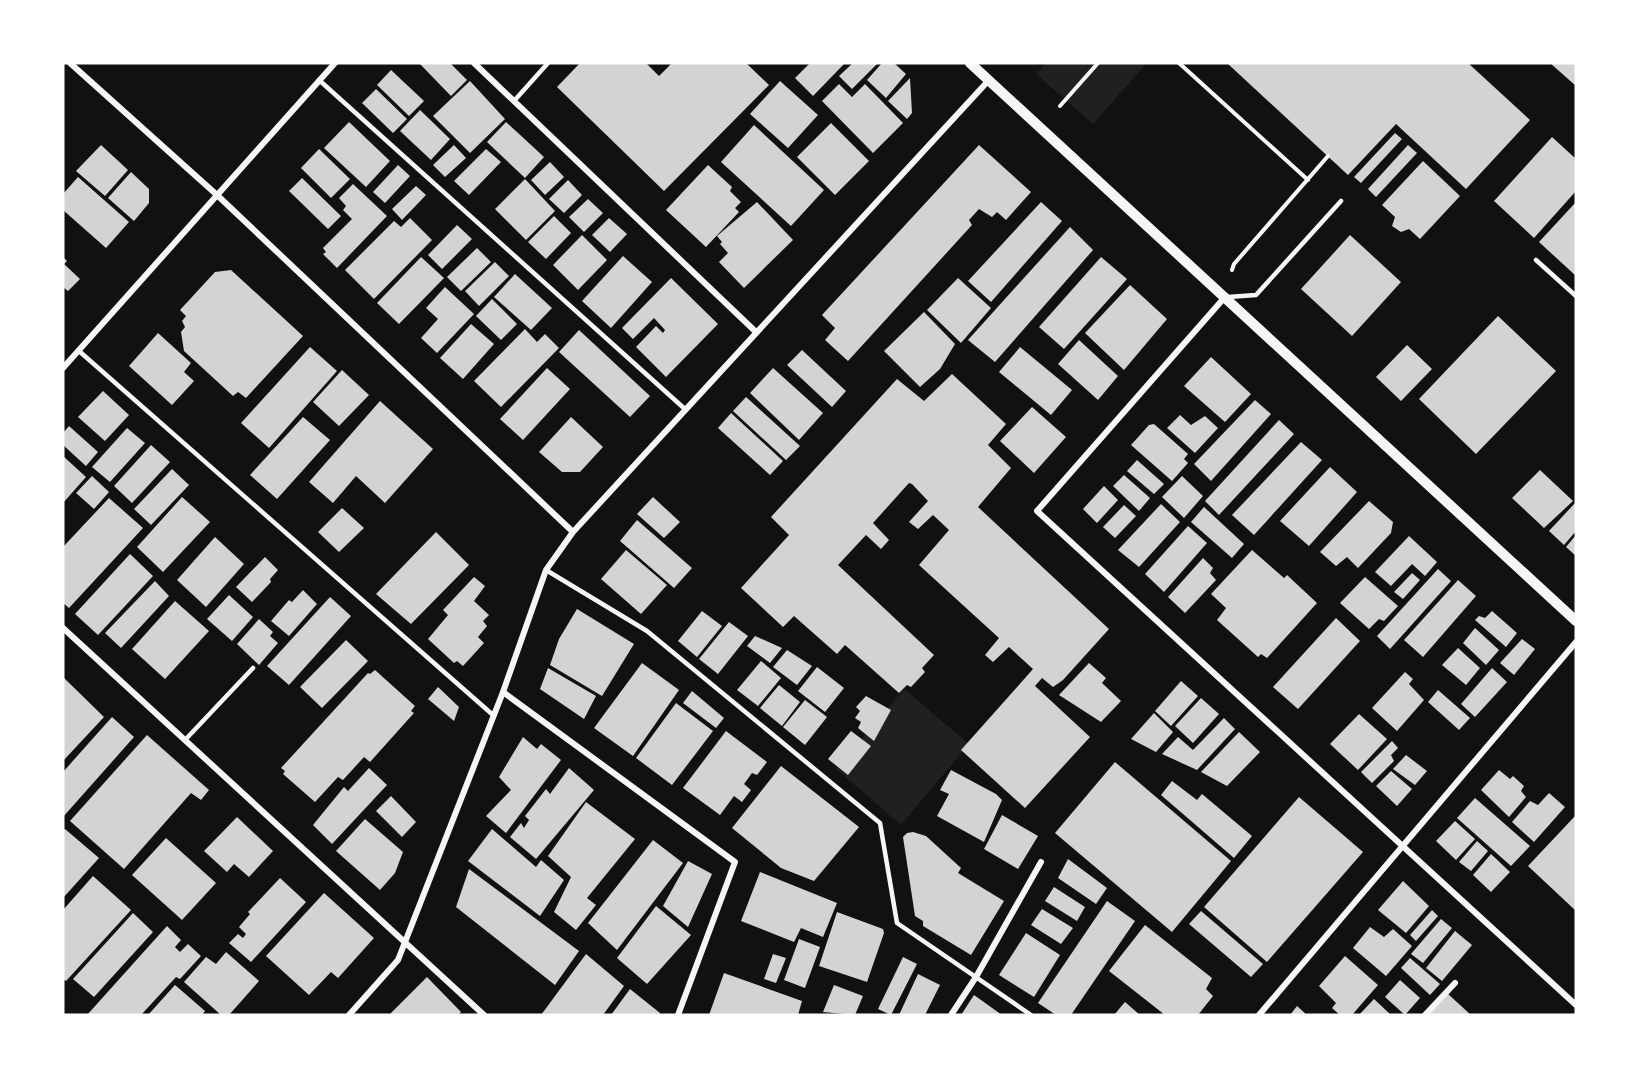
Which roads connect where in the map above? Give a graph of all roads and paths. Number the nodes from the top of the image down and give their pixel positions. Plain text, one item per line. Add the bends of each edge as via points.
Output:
1 (70, 63) edge
2 (335, 63) edge
3 (474, 63) edge
4 (548, 63) edge
5 (970, 63) edge
6 (1098, 63) edge
7 (1179, 63) edge
8 (319, 80) junction
9 (989, 80) junction
10 (514, 101) junction
11 (1060, 106) dead end
12 (1328, 156) dead end
13 (1308, 180) junction
14 (217, 195) junction
15 (1341, 201) dead end
16 (1536, 260) dead end
17 (1576, 296) edge
18 (1225, 297) junction
19 (756, 332) junction
20 (79, 351) junction
21 (63, 368) edge
22 (686, 410) junction
23 (573, 532) junction
24 (546, 570) junction
25 (1576, 621) edge
26 (63, 628) edge
27 (1576, 642) edge
28 (253, 668) dead end
29 (503, 692) junction
30 (493, 715) junction
31 (185, 740) junction
32 (1403, 844) junction
33 (1041, 862) dead end
34 (404, 942) junction
35 (976, 977) junction
36 (1455, 982) dead end
37 (1576, 1005) edge
38 (350, 1015) edge
39 (484, 1015) edge
40 (678, 1015) edge
41 (951, 1015) edge
42 (1031, 1015) edge
43 (1259, 1015) edge
44 (1425, 1015) edge

1 - 14 street
2 - 8 street
3 - 10 street
4 - 10 lane
5 - 9 street
6 - 11 path
7 - 13 path
8 - 14 street
8 - 22 lane
9 - 18 street
9 - 19 street
10 - 19 street
12 - 13 path
13 - 18 path via 1234,264
14 - 20 street
14 - 23 street
15 - 18 lane via 1256,295
16 - 17 lane
18 - 25 street
18 - 32 street via 1037,511
19 - 22 street
20 - 21 street
20 - 30 lane
22 - 23 street
23 - 24 street
24 - 29 street
24 - 35 lane via 647,631 880,823 897,923
26 - 31 street
27 - 32 street
28 - 31 lane
29 - 30 street
29 - 40 street via 735,862
30 - 34 street
31 - 34 street
32 - 37 street
32 - 43 street
33 - 35 street
34 - 38 street via 398,960
34 - 39 street
35 - 41 street
35 - 42 lane
36 - 44 street

